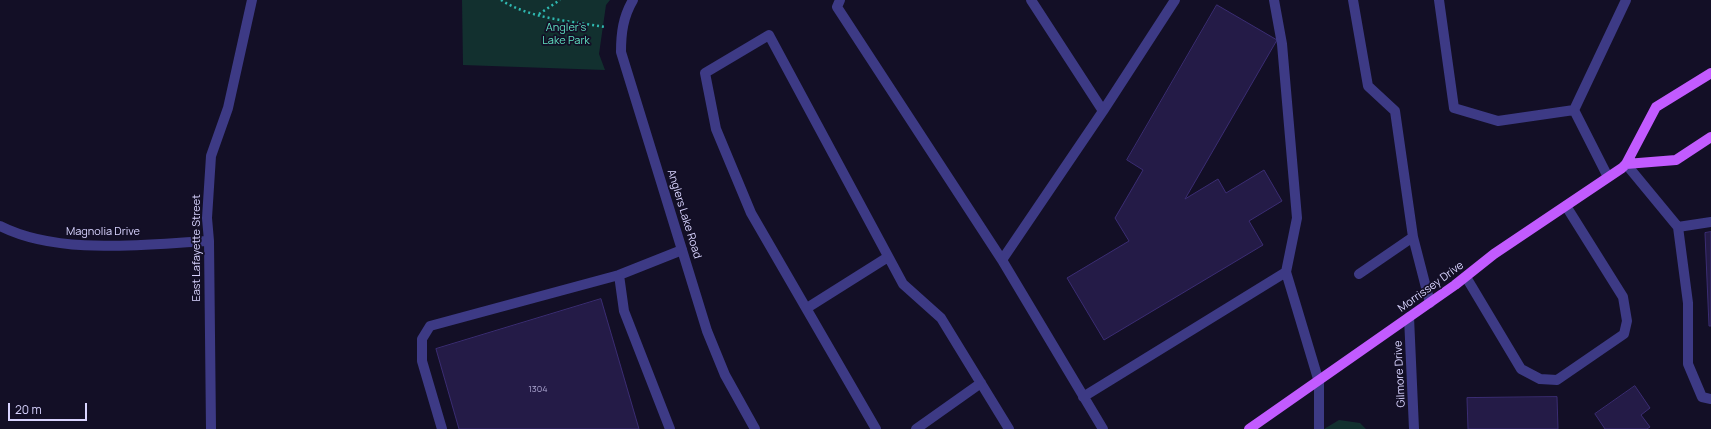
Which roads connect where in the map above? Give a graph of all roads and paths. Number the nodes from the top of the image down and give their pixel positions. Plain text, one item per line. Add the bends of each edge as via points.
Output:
1 (252, 0) edge
2 (502, 0) edge
3 (560, 0) edge
4 (633, 0) edge
5 (840, 0) edge
6 (1031, 0) edge
7 (1175, 0) edge
8 (1274, 0) edge
9 (1353, 0) edge
10 (1440, 0) edge
11 (1626, 0) edge
12 (538, 14) junction
13 (622, 30) junction
14 (1711, 73) edge
15 (1574, 110) junction
16 (1102, 111) junction
17 (1711, 137) edge
18 (1626, 164) junction
19 (1608, 177) junction
20 (1566, 206) junction
21 (1711, 222) edge
22 (0, 226) edge
23 (1678, 227) junction
24 (1413, 238) junction
25 (209, 242) junction
26 (682, 250) junction
27 (888, 257) junction
28 (1002, 260) junction
29 (1286, 272) junction
30 (1359, 274) dead end
31 (619, 275) junction
32 (1466, 277) junction
33 (1430, 303) junction
34 (807, 308) junction
35 (1409, 317) junction
36 (1319, 382) junction
37 (981, 383) junction
38 (1084, 397) junction
39 (1711, 399) edge
40 (211, 429) edge
41 (442, 429) edge
42 (670, 429) edge
43 (755, 429) edge
44 (876, 429) edge
45 (916, 429) edge
46 (1009, 429) edge
47 (1103, 429) edge
48 (1250, 429) edge
49 (1318, 429) edge
50 (1414, 429) edge

1 - 25 street, East Lafayette Street via 228,108 211,156 207,218
2 - 12 path
3 - 12 path
4 - 13 street, Anglers Lake Road via 627,10
5 - 28 street via 837,7
6 - 16 street
7 - 16 street
8 - 29 street via 1282,44 1297,218
9 - 24 street via 1368,86 1395,111
10 - 15 street via 1454,108 1498,120
11 - 15 street
12 - 13 path
13 - 26 street, Anglers Lake Road via 621,52
14 - 18 main road, Morrissey Drive via 1656,107
15 - 19 street
16 - 28 street
17 - 18 main road via 1676,160
18 - 19 main road, Morrissey Drive
18 - 23 street
19 - 20 main road, Morrissey Drive
20 - 32 main road, Morrissey Drive via 1494,254
20 - 32 street via 1623,297 1627,321 1624,334 1557,380 1540,379 1521,369
21 - 23 street
22 - 25 street, Magnolia Drive via 15,234 55,244 93,246
23 - 39 street via 1688,303 1688,364 1702,397
24 - 30 street
24 - 33 street
25 - 40 street, East Lafayette Street
26 - 31 street
26 - 43 street, Anglers Lake Road via 707,330 722,368
27 - 34 street
27 - 34 street via 769,35 705,73 716,128 751,213
27 - 37 street via 903,284 941,318
28 - 38 street
29 - 36 street
29 - 38 street
31 - 41 street via 430,326 422,339 422,361
31 - 42 street via 624,311
32 - 33 main road, Morrissey Drive
33 - 35 main road, Morrissey Drive
34 - 44 street
35 - 36 main road, Morrissey Drive
35 - 50 street, Gilmore Drive
36 - 48 main road, Morrissey Drive
36 - 49 street
37 - 45 street
37 - 46 street
38 - 47 street

